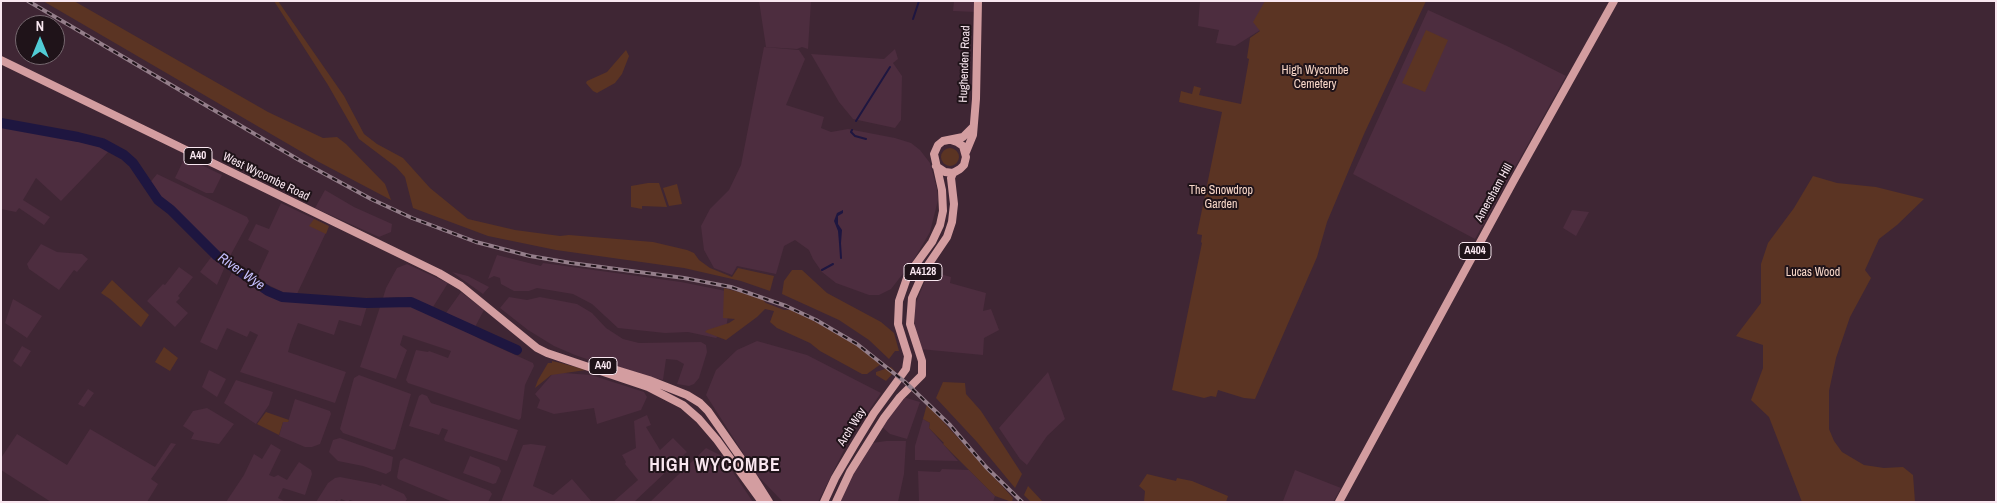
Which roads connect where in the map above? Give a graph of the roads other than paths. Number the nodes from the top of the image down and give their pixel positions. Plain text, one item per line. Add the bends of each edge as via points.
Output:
1 (978, 1) edge
2 (1614, 1) edge
3 (1, 60) edge
4 (973, 127) junction
5 (951, 140) junction
6 (966, 152) junction
7 (936, 166) junction
8 (953, 173) junction
9 (547, 353) junction
10 (762, 502) edge
11 (769, 502) edge
12 (824, 502) edge
13 (836, 502) edge
14 (1339, 502) edge

1 - 4 main road, Hughenden Road
2 - 14 main road, Amersham Hill / A404
3 - 9 main road, West Wycombe Road / A40 via 413,259 461,286
4 - 5 main road via 963,137
4 - 6 main road, Hughenden Road
5 - 6 main road
5 - 7 main road via 943,141 936,148
6 - 8 main road via 964,165
7 - 8 main road
7 - 12 main road, Arch Way / A4128 via 944,198 940,225 908,275 898,301 898,324 908,356 906,369 874,413
8 - 13 main road, Arch Way / A4128 via 952,222 912,298 910,324 922,361 922,375 884,418 850,472
9 - 10 main road, West Wycombe Road / A40 via 648,387 690,410 730,455
9 - 11 main road, West Wycombe Road / A40 via 576,358 649,380 696,400 708,411

